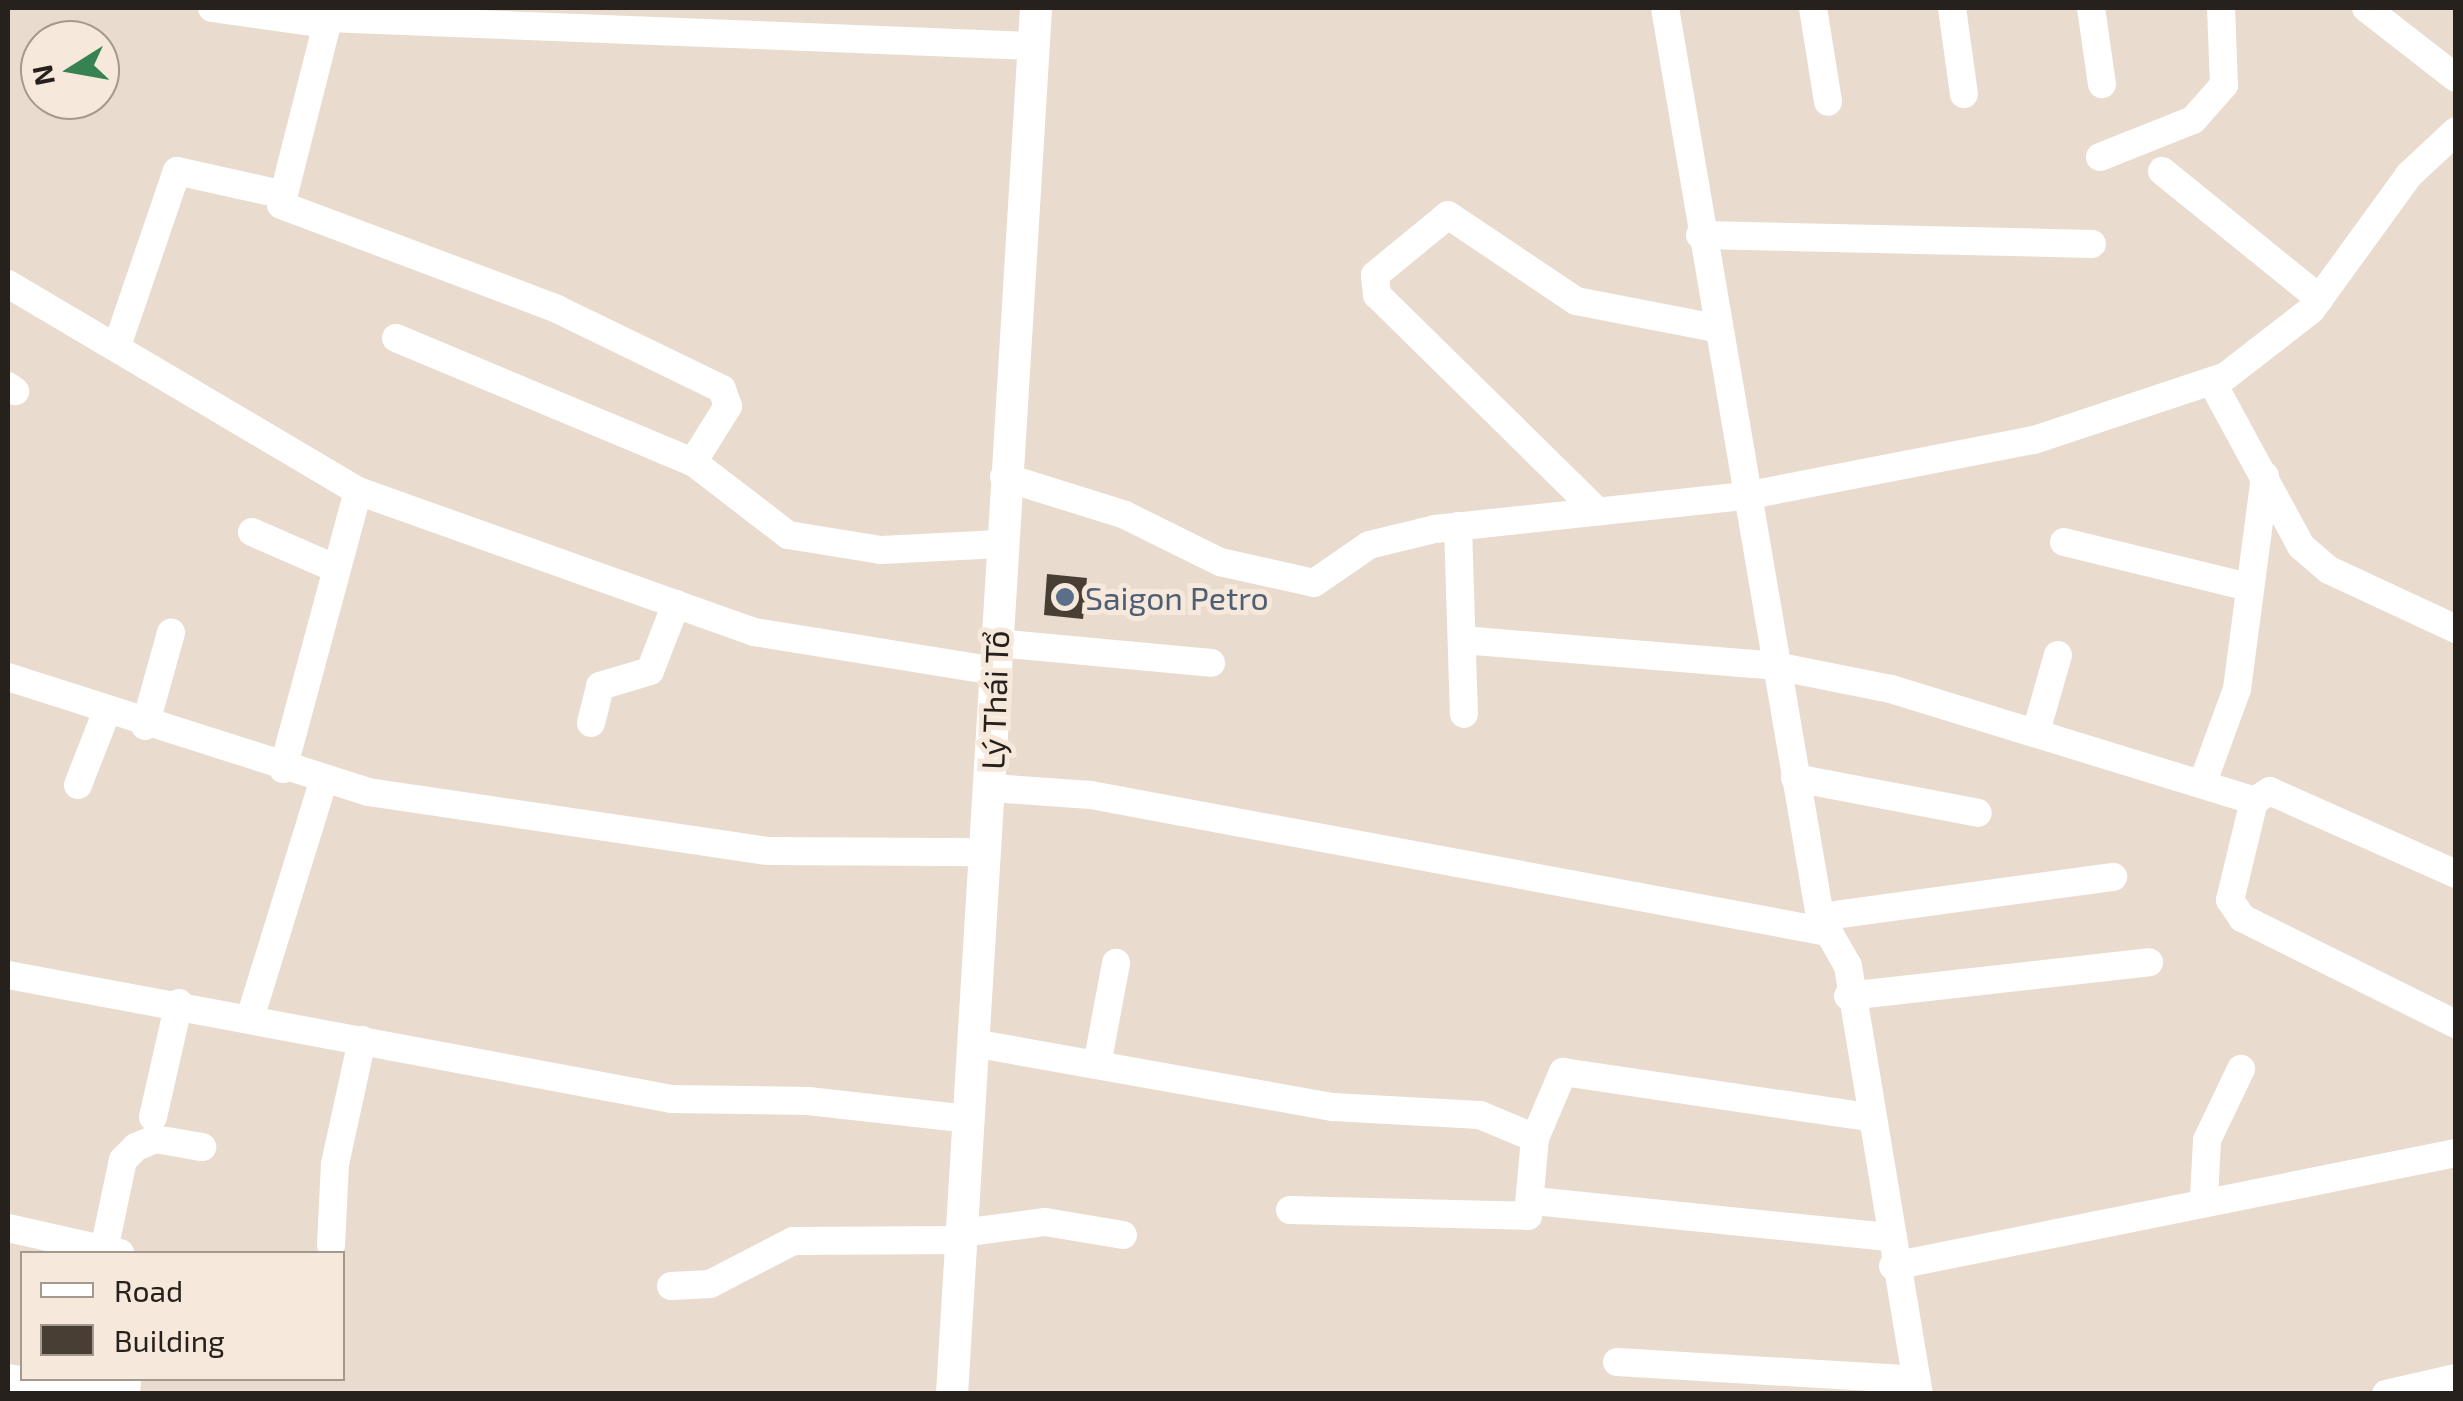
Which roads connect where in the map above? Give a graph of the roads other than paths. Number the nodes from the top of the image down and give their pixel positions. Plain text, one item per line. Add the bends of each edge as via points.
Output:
1 (212, 8) edge
2 (1036, 8) edge
3 (1666, 8) edge
4 (1813, 8) edge
5 (1952, 8) edge
6 (2091, 8) edge
7 (2221, 8) edge
8 (2366, 8) edge
9 (329, 17) edge
10 (1032, 46) junction
11 (2456, 78) edge
12 (2102, 84) dead end
13 (1964, 94) dead end
14 (1828, 102) dead end
15 (2456, 130) edge
16 (2100, 157) dead end
17 (2162, 171) dead end
18 (280, 194) junction
19 (1700, 235) junction
20 (2092, 244) dead end
21 (8, 284) edge
22 (2320, 299) junction
23 (1715, 328) junction
24 (396, 338) dead end
25 (118, 346) junction
26 (2212, 382) junction
27 (694, 462) junction
28 (1004, 476) junction
29 (2265, 476) junction
30 (358, 491) junction
31 (1745, 496) junction
32 (1597, 511) junction
33 (1458, 526) junction
34 (252, 532) dead end
35 (2064, 542) dead end
36 (1000, 544) junction
37 (330, 566) junction
38 (2248, 587) junction
39 (676, 604) junction
40 (2456, 629) edge
41 (171, 633) dead end
42 (1462, 640) junction
43 (2058, 655) dead end
44 (996, 657) junction
45 (1210, 663) dead end
46 (1776, 666) junction
47 (8, 677) edge
48 (106, 712) junction
49 (1464, 714) dead end
50 (591, 723) dead end
51 (145, 726) junction
52 (2036, 732) junction
53 (282, 769) junction
54 (1796, 778) junction
55 (323, 782) junction
56 (2203, 782) junction
57 (78, 785) dead end
58 (991, 788) junction
59 (2254, 801) junction
60 (1978, 812) dead end
61 (986, 852) junction
62 (2456, 874) edge
63 (2113, 877) dead end
64 (1822, 924) junction
65 (2149, 962) dead end
66 (1116, 963) dead end
67 (8, 974) edge
68 (1848, 996) junction
69 (179, 1002) junction
70 (251, 1016) junction
71 (2456, 1024) edge
72 (362, 1040) junction
73 (972, 1043) junction
74 (1098, 1065) junction
75 (2241, 1069) dead end
76 (153, 1117) dead end
77 (1866, 1117) junction
78 (968, 1120) junction
79 (1535, 1138) junction
80 (202, 1147) dead end
81 (2456, 1153) edge
82 (2204, 1198) junction
83 (1534, 1201) junction
84 (1290, 1210) dead end
85 (8, 1228) edge
86 (1123, 1235) dead end
87 (961, 1236) junction
88 (1888, 1237) junction
89 (331, 1245) dead end
90 (109, 1251) edge
91 (113, 1251) edge
92 (1893, 1266) junction
93 (671, 1286) dead end
94 (1617, 1362) dead end
95 (2456, 1378) edge
96 (27, 1381) edge
97 (1917, 1387) edge
98 (110, 1394) edge
99 (952, 1394) edge
100 (2386, 1394) edge

1 - 9 street
2 - 10 main road, Lý Thái Tổ
3 - 19 street
4 - 14 street
5 - 13 street
6 - 12 street
7 - 16 street via 2224,85 2193,120
8 - 11 street
9 - 10 street
9 - 18 street
10 - 28 main road, Lý Thái Tổ
15 - 22 street via 2400,186
17 - 22 street
18 - 25 street via 177,171
18 - 27 street via 288,214 558,309 722,388 728,406
19 - 20 street
19 - 23 street
21 - 25 street
22 - 26 street
23 - 31 street
23 - 32 street via 1576,301 1448,216 1375,276 1377,295
24 - 27 street
25 - 30 street
26 - 29 street
26 - 31 street via 2034,440
27 - 36 street via 788,535 881,550
28 - 33 street via 1125,516 1220,562 1314,583 1369,545
28 - 36 main road, Lý Thái Tổ
29 - 38 street
29 - 40 street via 2301,546 2329,570
30 - 37 street
30 - 39 street
31 - 32 street
31 - 46 street
32 - 33 street
33 - 42 street
34 - 37 street
35 - 38 street
36 - 44 main road, Lý Thái Tổ
37 - 53 street
38 - 56 street via 2237,689
39 - 44 street via 823,649
39 - 50 street via 650,671 600,686
41 - 51 street
42 - 46 street
42 - 49 street
43 - 52 street
44 - 45 street
44 - 58 main road, Lý Thái Tổ
46 - 52 street
46 - 54 street
47 - 48 street
48 - 51 street
48 - 57 street
51 - 53 street
52 - 56 street
53 - 55 street
54 - 60 street
54 - 64 street
55 - 61 street via 768,851
55 - 70 street
56 - 59 street
58 - 61 main road, Lý Thái Tổ
58 - 64 street via 1091,794
59 - 62 street via 2270,791 2289,794
59 - 71 street via 2231,882 2242,918
61 - 73 main road, Lý Thái Tổ
63 - 64 street
64 - 68 street via 1848,966
65 - 68 street
66 - 74 street
67 - 69 street
68 - 77 street
69 - 70 street
69 - 76 street
70 - 72 street
72 - 78 street via 672,1099 808,1100
72 - 89 street via 335,1164
73 - 74 street
73 - 78 main road, Lý Thái Tổ
74 - 79 street via 1333,1107 1480,1115
75 - 82 street via 2206,1140
77 - 79 street via 1578,1070 1555,1082
77 - 88 street
78 - 87 main road, Lý Thái Tổ
79 - 83 street
80 - 91 street via 155,1139 123,1160
81 - 82 street
82 - 92 street
83 - 84 street via 1528,1216 1504,1221
83 - 88 street
85 - 90 street
86 - 87 street via 1045,1222
87 - 93 street via 793,1241 710,1284
87 - 99 main road, Lý Thái Tổ
88 - 92 street
92 - 97 street
94 - 97 street
95 - 100 street
96 - 98 street

